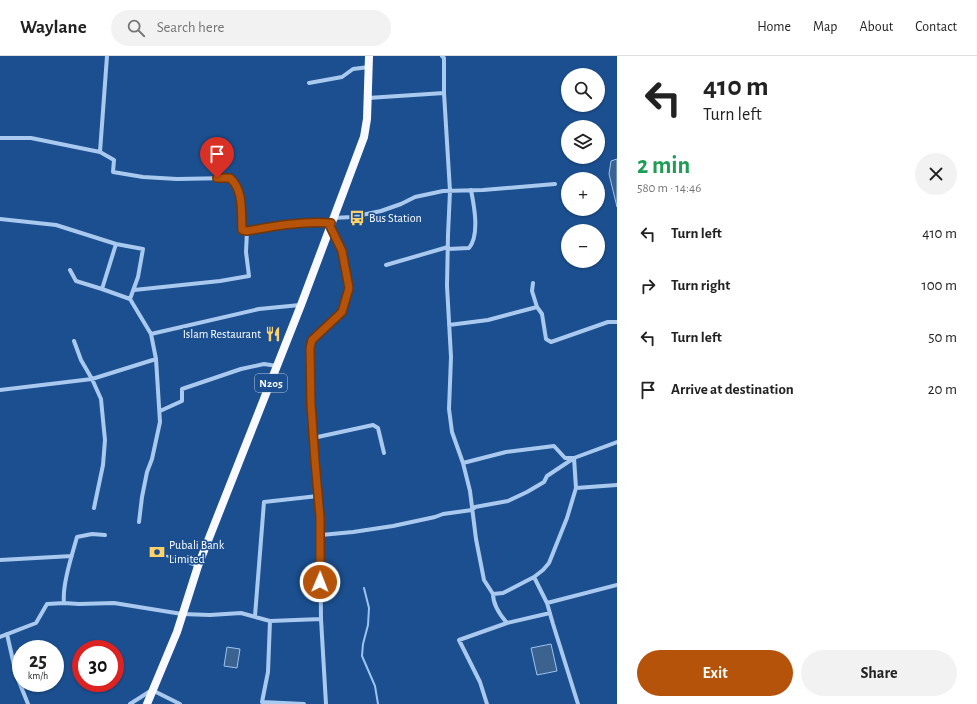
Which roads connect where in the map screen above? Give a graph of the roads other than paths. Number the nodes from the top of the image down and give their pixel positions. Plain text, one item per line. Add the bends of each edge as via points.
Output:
1 (107, 56) edge
2 (369, 56) edge
3 (442, 56) edge
4 (369, 67) junction
5 (309, 83) dead end
6 (444, 93) junction
7 (368, 98) junction
8 (0, 138) edge
9 (100, 152) junction
10 (555, 184) dead end
11 (472, 190) junction
12 (450, 192) junction
13 (0, 219) edge
14 (331, 222) junction
15 (247, 231) junction
16 (116, 244) junction
17 (448, 248) junction
18 (386, 264) dead end
19 (70, 270) dead end
20 (533, 283) dead end
21 (102, 289) junction
22 (134, 290) junction
23 (130, 299) junction
24 (301, 305) junction
25 (537, 306) junction
26 (617, 322) edge
27 (449, 324) junction
28 (151, 334) junction
29 (74, 342) dead end
30 (156, 359) junction
31 (278, 366) junction
32 (92, 379) junction
33 (0, 390) edge
34 (160, 411) junction
35 (313, 438) junction
36 (617, 442) edge
37 (384, 453) dead end
38 (574, 458) junction
39 (463, 463) junction
40 (617, 485) edge
41 (576, 488) junction
42 (318, 496) junction
43 (94, 508) dead end
44 (472, 510) junction
45 (139, 522) dead end
46 (105, 535) dead end
47 (321, 535) junction
48 (72, 556) junction
49 (167, 556) dead end
50 (0, 560) edge
51 (198, 566) junction
52 (534, 577) junction
53 (617, 585) edge
54 (493, 594) junction
55 (64, 603) junction
56 (547, 603) junction
57 (550, 613) junction
58 (182, 614) junction
59 (255, 616) junction
60 (321, 619) junction
61 (270, 621) junction
62 (507, 623) junction
63 (7, 634) junction
64 (0, 637) edge
65 (152, 690) junction
66 (28, 704) edge
67 (130, 704) edge
68 (147, 704) edge
69 (180, 704) edge
70 (304, 704) edge
71 (326, 704) edge
72 (487, 704) edge
73 (578, 704) edge

1 - 9 street
2 - 4 highway, N205
3 - 6 street
4 - 5 street via 353,69 342,77
4 - 7 highway, N205
6 - 7 street
6 - 12 street
7 - 14 highway, N205 via 364,137
8 - 9 street via 31,138
9 - 15 street via 114,160 113,172 177,179 230,178 236,183 240,194 242,230
10 - 11 street
11 - 12 street
11 - 17 street via 475,228 472,244 469,248
12 - 14 street via 414,197 380,211
12 - 17 street
13 - 16 street via 56,225
14 - 15 street via 279,225
14 - 24 highway, N205
14 - 35 street via 342,251 349,288 342,312 312,340 310,348
15 - 22 street via 249,276
16 - 21 street
16 - 22 street via 143,249
17 - 18 street
17 - 27 street
19 - 21 street via 76,281
20 - 25 street via 532,292
21 - 23 street
22 - 23 street
23 - 28 street
24 - 28 street via 259,309
24 - 31 highway, N205
25 - 26 street via 542,314 546,339 551,342 608,322
25 - 27 street via 488,320
27 - 39 street via 449,409 452,432
28 - 30 street
29 - 32 street
30 - 32 street
30 - 34 street
31 - 34 street via 264,364 241,369 182,389 182,401
31 - 51 highway, N205
32 - 33 street
32 - 43 street via 101,399 105,440 103,465
34 - 45 street via 160,422 147,472
35 - 37 street via 372,425 378,428
35 - 42 street
36 - 38 street
38 - 39 street via 565,458 554,446 506,452
38 - 41 street
38 - 44 street via 527,492 508,501 475,507
39 - 44 street
40 - 41 street
41 - 52 street via 568,518 549,563
42 - 47 street
42 - 59 street via 264,502
44 - 47 street via 386,527
44 - 54 street via 484,580
46 - 48 street via 77,537
47 - 60 street
48 - 50 street
48 - 55 street via 63,595
49 - 51 lane
51 - 58 highway, N205
52 - 54 street via 503,593
52 - 56 street
53 - 56 street
54 - 62 street via 499,613
55 - 58 street via 114,603
55 - 63 street via 47,604 36,624
56 - 57 street
57 - 62 street
57 - 73 street
58 - 59 street via 241,613
58 - 65 highway, N205
59 - 61 street
60 - 61 street
60 - 71 street
61 - 70 street via 268,672 262,702
62 - 72 street via 459,640 480,682
63 - 64 street
63 - 66 street via 16,674
65 - 67 street
65 - 68 highway, N205
65 - 69 street

